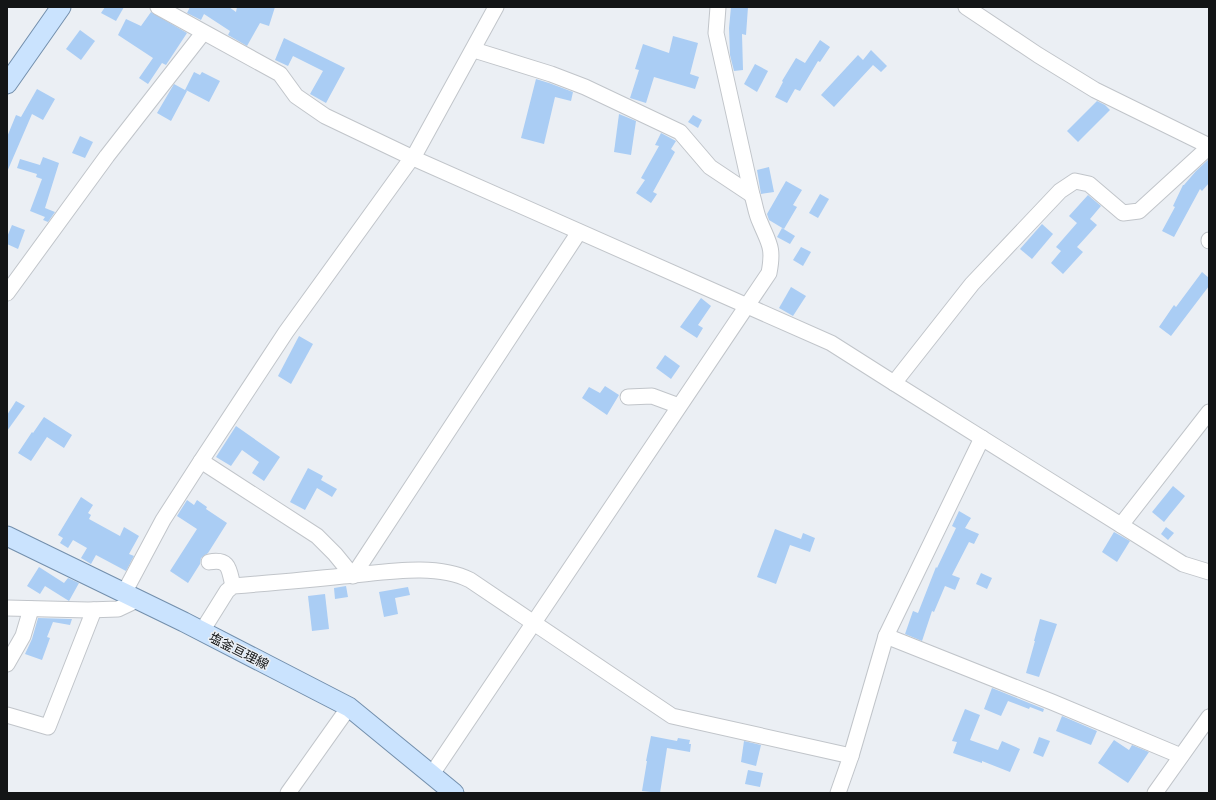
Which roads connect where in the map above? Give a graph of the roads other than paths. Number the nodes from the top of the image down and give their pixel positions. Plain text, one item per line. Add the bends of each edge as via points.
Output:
1 (61, 7) edge
2 (158, 7) edge
3 (496, 7) edge
4 (718, 7) edge
5 (966, 7) edge
6 (204, 33) junction
7 (474, 50) junction
8 (7, 84) edge
9 (1209, 147) edge
10 (413, 158) junction
11 (752, 195) junction
12 (579, 232) junction
13 (7, 293) edge
14 (747, 306) junction
15 (894, 383) junction
16 (628, 397) dead end
17 (679, 406) junction
18 (1209, 412) edge
19 (982, 438) junction
20 (201, 461) junction
21 (1121, 525) junction
22 (7, 536) edge
23 (210, 562) dead end
24 (1209, 572) edge
25 (353, 576) junction
26 (233, 586) junction
27 (130, 596) junction
28 (7, 608) edge
29 (31, 609) junction
30 (94, 610) junction
31 (533, 624) junction
32 (202, 631) junction
33 (886, 636) junction
34 (7, 664) edge
35 (349, 707) junction
36 (7, 715) edge
37 (1209, 717) edge
38 (851, 756) junction
39 (1181, 756) junction
40 (432, 774) junction
41 (288, 793) edge
42 (454, 793) edge
43 (838, 793) edge
44 (1155, 793) edge

1 - 8 main road
2 - 6 street
3 - 7 street
4 - 11 street via 716,33
5 - 9 street via 1095,90
6 - 10 street via 280,74 296,96 325,116
6 - 13 street via 107,156
7 - 10 street
7 - 11 street via 585,87 680,132 710,167
9 - 15 street via 1139,211 1123,213 1089,184 1075,181 1060,191 972,284
10 - 12 street
10 - 20 street via 286,332
11 - 14 street via 770,245 772,259 769,273
12 - 14 street
12 - 25 street
14 - 15 street via 831,343
14 - 17 street
15 - 19 street
16 - 17 street via 652,396
17 - 31 street
18 - 21 street
19 - 21 street
19 - 33 street
20 - 25 street via 317,536
20 - 27 street via 163,520
21 - 24 street via 1183,564
22 - 27 main road, 塩釜亘理線
23 - 26 street via 219,560 226,564
25 - 26 street
25 - 31 street via 399,571 459,575
26 - 32 street via 227,591
27 - 30 street via 118,609
27 - 32 main road, 塩釜亘理線
28 - 29 street
29 - 30 street
29 - 34 street via 23,636
30 - 36 street via 48,727
31 - 38 street via 672,716
31 - 40 street
32 - 35 main road, 塩釜亘理線
33 - 38 street
33 - 39 street
35 - 40 main road, 塩釜亘理線
35 - 41 street
37 - 39 street
38 - 43 street
39 - 44 street
40 - 42 main road, 塩釜亘理線

